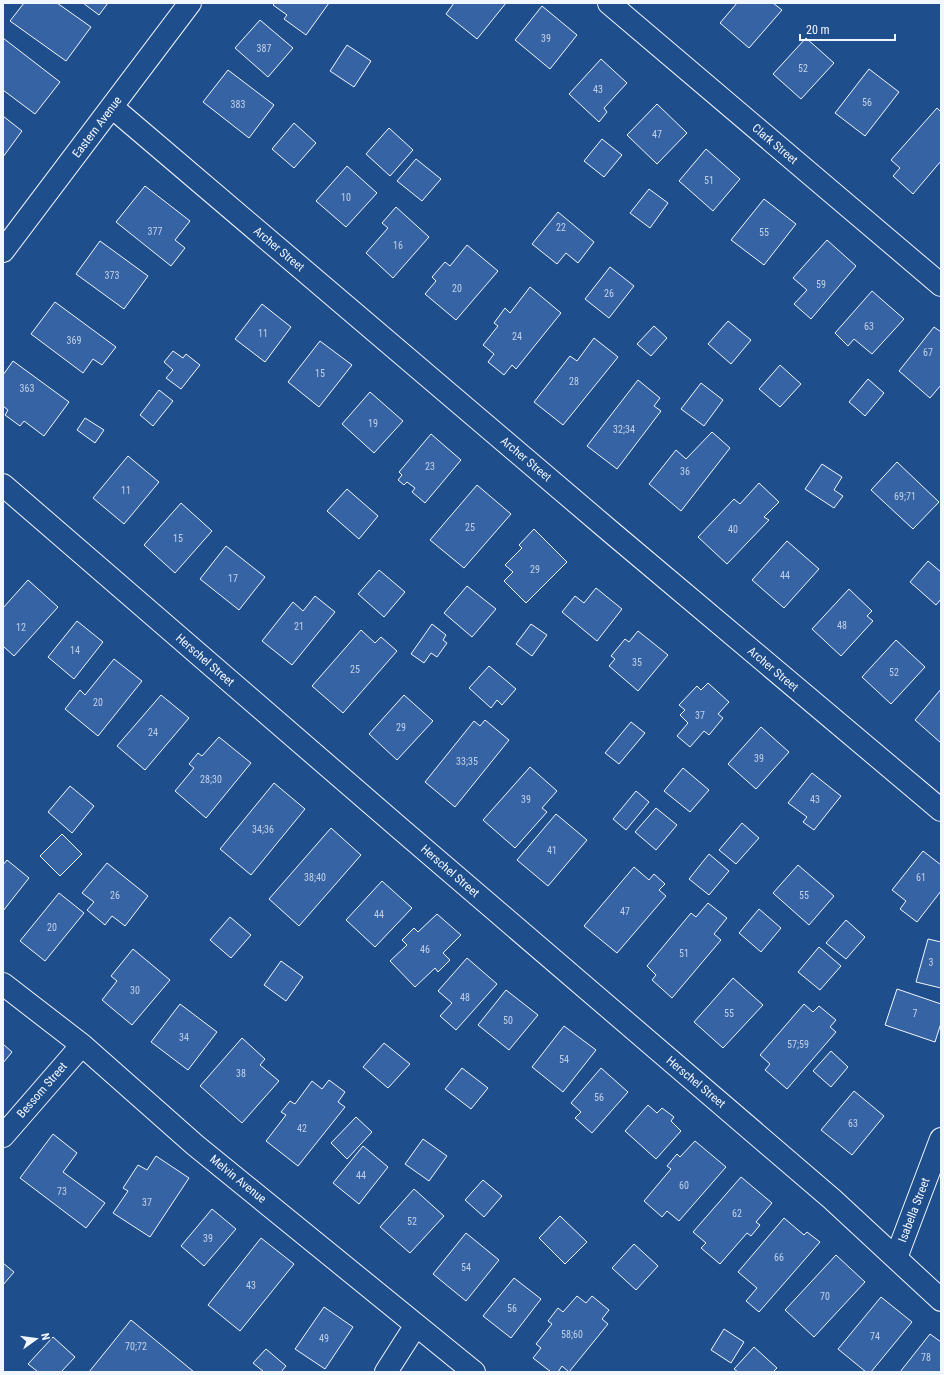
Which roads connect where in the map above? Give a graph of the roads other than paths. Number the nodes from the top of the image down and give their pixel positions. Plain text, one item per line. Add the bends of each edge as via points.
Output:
1 (190, 3) edge
2 (609, 3) edge
3 (112, 106) junction
4 (3, 251) edge
5 (941, 285) edge
6 (3, 485) edge
7 (941, 810) edge
8 (3, 984) edge
9 (82, 1045) junction
10 (3, 1136) edge
11 (941, 1139) edge
12 (896, 1258) junction
13 (941, 1300) edge
14 (416, 1325) junction
15 (386, 1372) edge
16 (474, 1372) edge

1 - 3 street, Eastern Avenue
2 - 5 street, Clark Street
3 - 4 street, Eastern Avenue
3 - 7 street, Archer Street
6 - 12 street, Herschel Street via 832,1199
8 - 9 street, Melvin Avenue
9 - 10 street, Bessom Street
9 - 14 street, Melvin Avenue via 195,1145
11 - 12 street, Isabella Street
12 - 13 street, Herschel Street
14 - 15 street
14 - 16 street, Melvin Avenue

